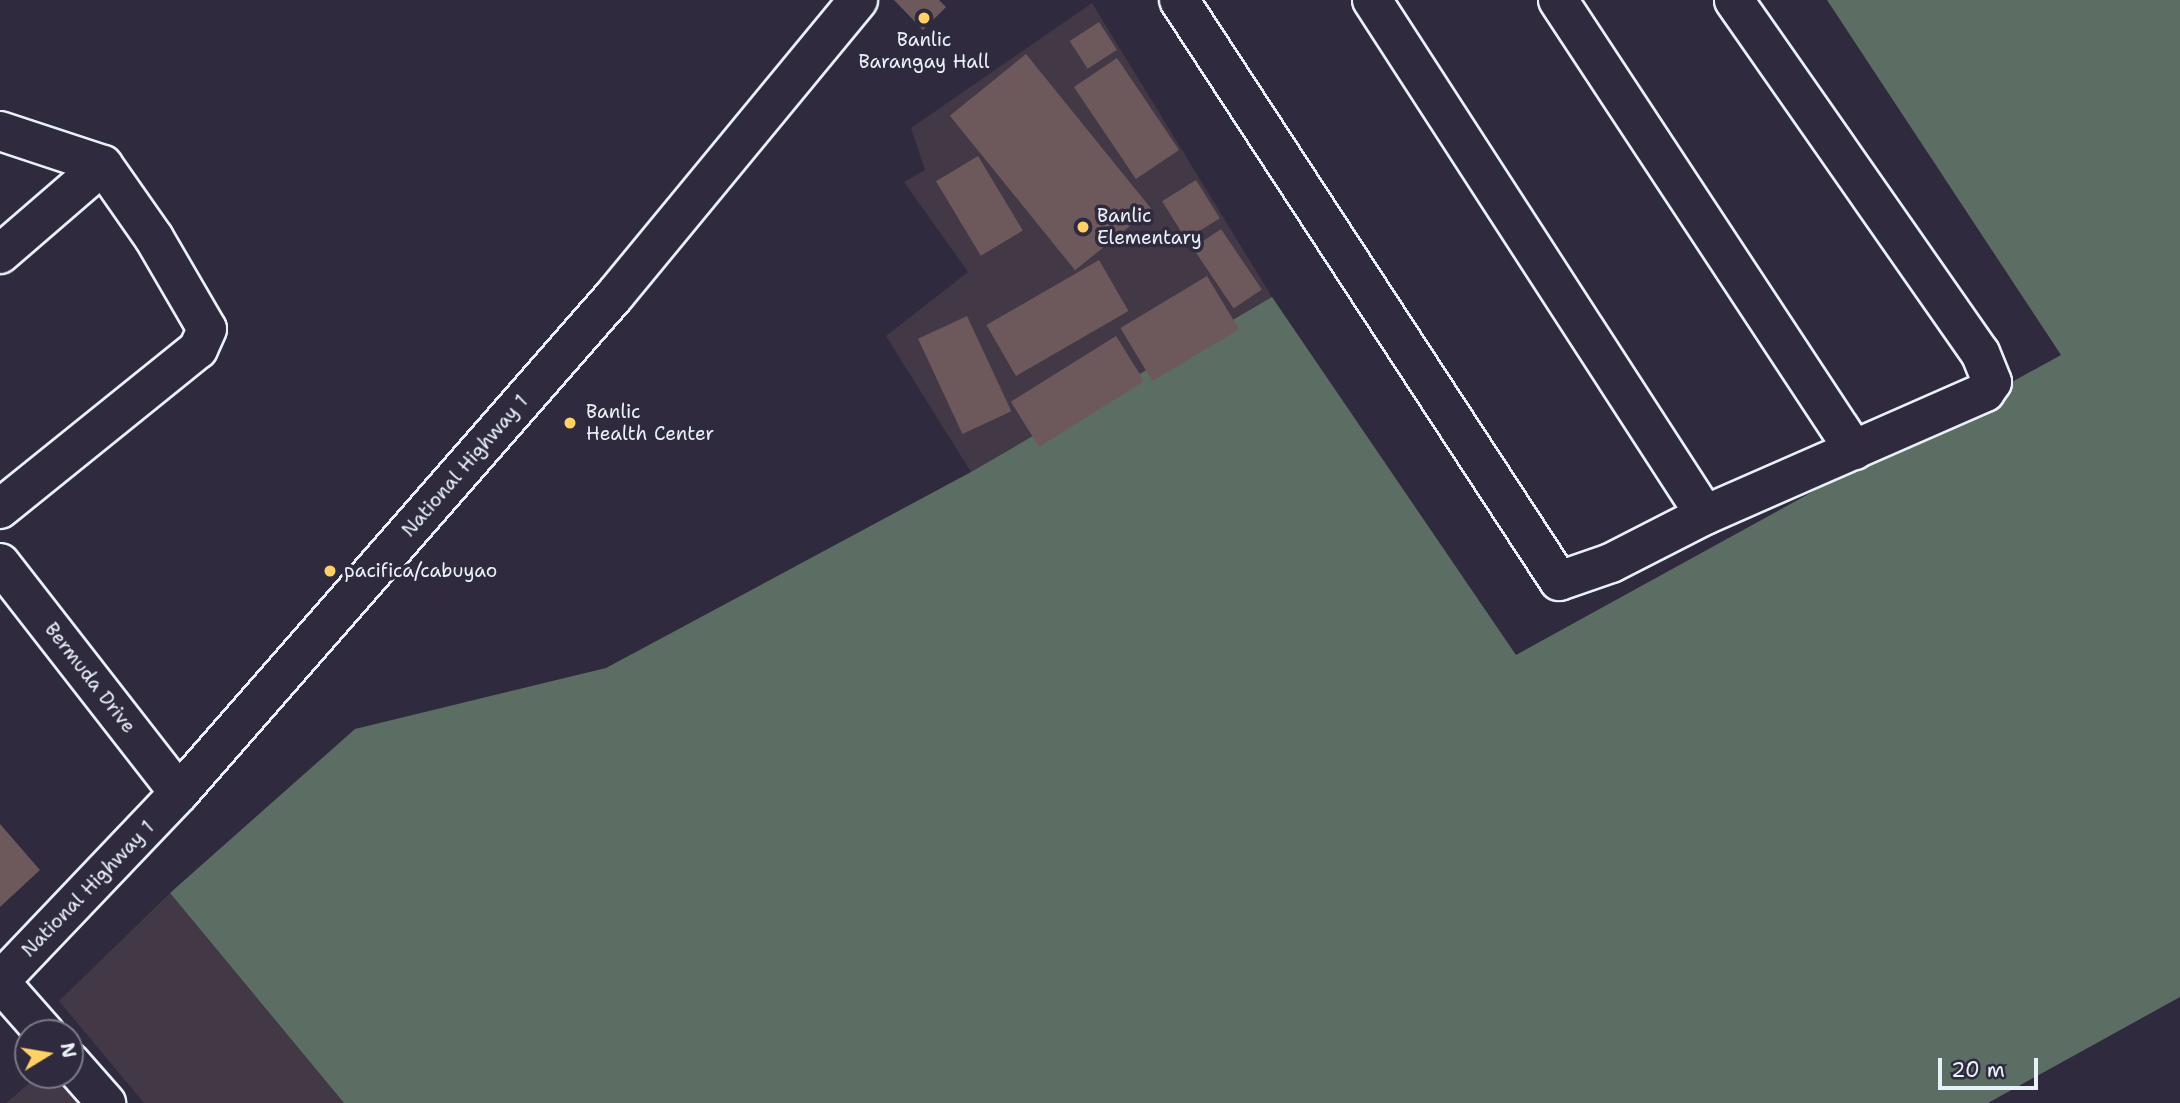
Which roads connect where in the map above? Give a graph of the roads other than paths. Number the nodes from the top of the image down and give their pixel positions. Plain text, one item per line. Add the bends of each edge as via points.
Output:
1 (858, 0) edge
2 (1179, 0) edge
3 (1372, 0) edge
4 (1558, 0) edge
5 (1734, 0) edge
6 (0, 131) edge
7 (103, 165) junction
8 (0, 254) edge
9 (1854, 450) junction
10 (0, 509) edge
11 (1704, 515) junction
12 (0, 564) edge
13 (179, 793) junction
14 (0, 981) edge
15 (33, 1019) edge
16 (84, 1078) edge
17 (106, 1103) edge

1 - 13 main road, National Highway 1 via 615,295
2 - 11 main road via 1559,581 1611,563
3 - 11 main road
4 - 9 main road
5 - 9 main road via 1992,375 1985,392
6 - 7 main road
7 - 8 main road
7 - 10 main road via 154,238 207,329 198,349
9 - 11 main road
12 - 13 main road, Bermuda Drive
13 - 14 main road, National Highway 1
14 - 15 main road
16 - 17 main road

